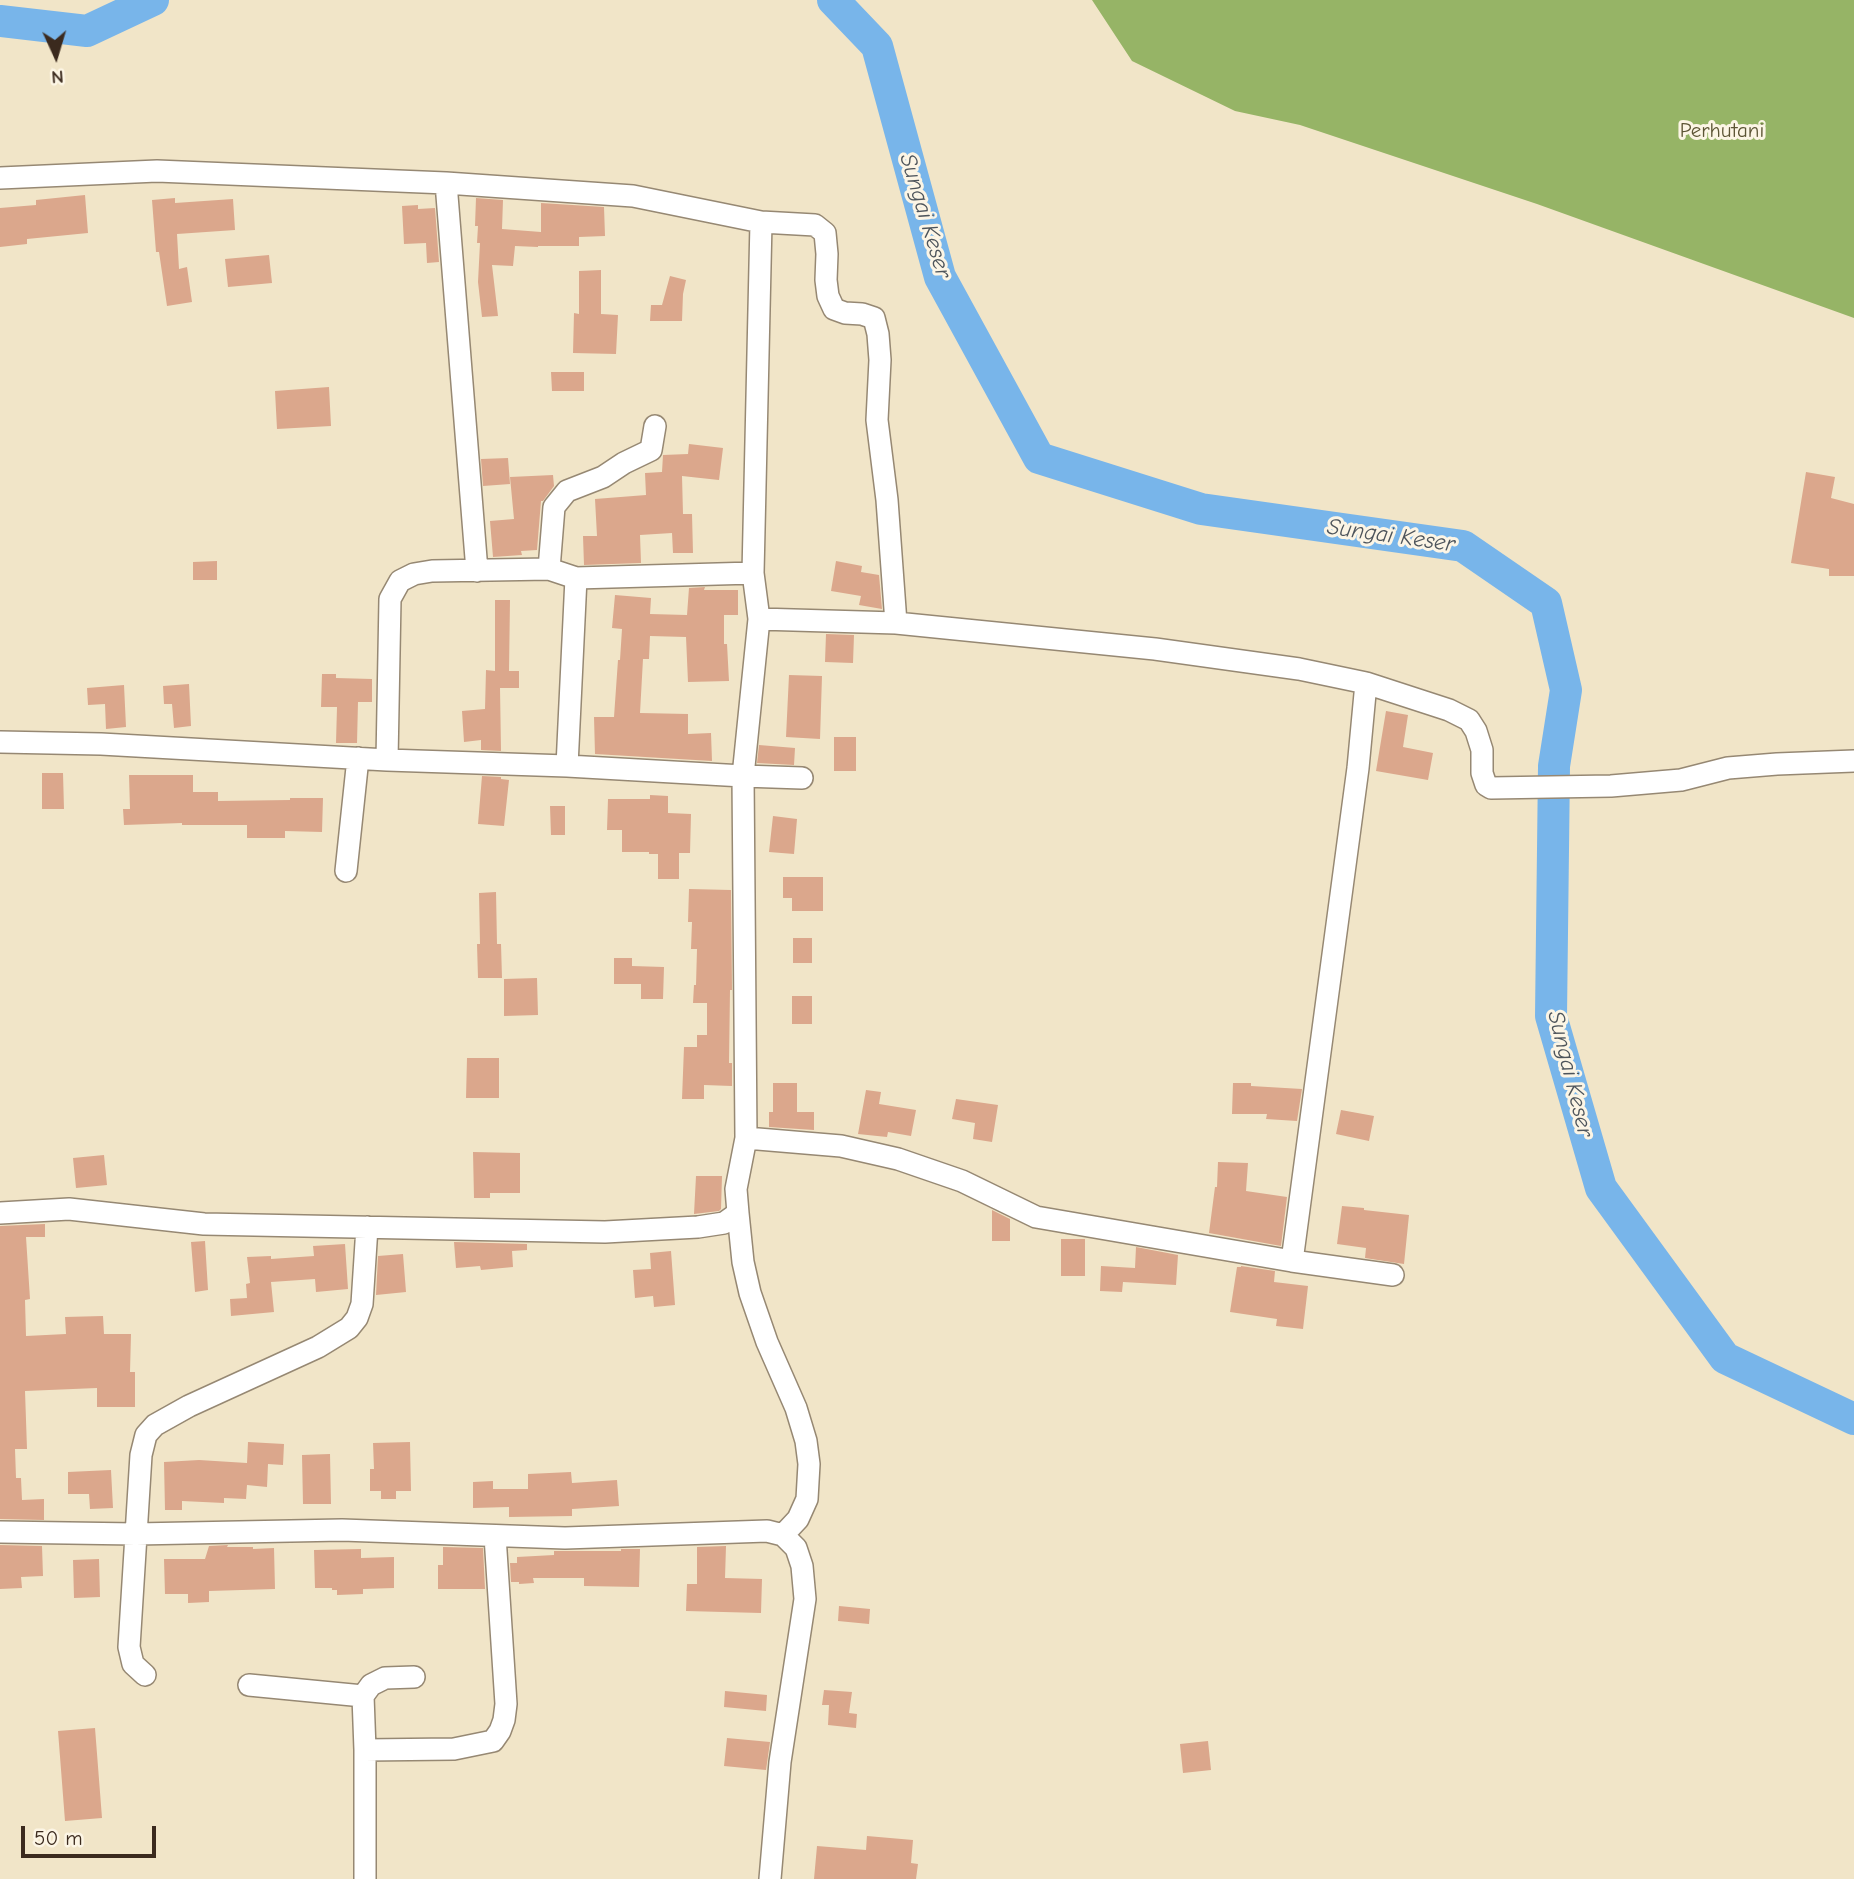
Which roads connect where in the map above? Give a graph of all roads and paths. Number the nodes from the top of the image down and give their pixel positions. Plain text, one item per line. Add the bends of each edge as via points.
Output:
1 (0, 178) edge
2 (446, 183) junction
3 (761, 222) junction
4 (655, 426) dead end
5 (549, 569) junction
6 (477, 571) junction
7 (753, 573) junction
8 (576, 578) junction
9 (760, 619) junction
10 (896, 623) junction
11 (1366, 683) junction
12 (0, 742) edge
13 (358, 758) junction
14 (387, 760) junction
15 (1854, 761) edge
16 (567, 766) junction
17 (743, 776) junction
18 (802, 778) dead end
19 (346, 871) dead end
20 (746, 1138) junction
21 (0, 1213) edge
22 (738, 1213) junction
23 (367, 1227) junction
24 (1292, 1261) junction
25 (1393, 1275) dead end
26 (0, 1532) edge
27 (136, 1534) junction
28 (783, 1535) junction
29 (495, 1536) junction
30 (145, 1675) dead end
31 (414, 1677) dead end
32 (249, 1685) dead end
33 (363, 1696) junction
34 (365, 1750) junction
35 (365, 1879) edge
36 (770, 1879) edge

1 - 2 street via 157,172
2 - 3 street via 633,196
2 - 6 street
3 - 7 street
3 - 10 street via 815,225 825,233 826,280 834,309 874,318 880,360 877,420
4 - 5 street via 651,450 567,491 554,508
5 - 6 street
5 - 8 street
6 - 14 street via 414,574 400,581 390,599
7 - 8 street
7 - 9 street
8 - 16 street
9 - 10 street
9 - 17 street
10 - 11 street via 1155,649 1299,668
11 - 15 street via 1469,720 1482,750 1486,785 1491,788 1611,786 1681,780 1728,768
11 - 24 street
12 - 13 street
13 - 14 street
13 - 19 street
14 - 16 street
16 - 17 street
17 - 18 street
17 - 20 street
20 - 22 street via 736,1189
20 - 24 street via 841,1146 898,1158 962,1181 1036,1217
21 - 23 street via 69,1209 204,1224
22 - 23 street via 724,1223 698,1227 605,1232
22 - 28 street via 750,1293 806,1441 807,1499
23 - 27 street via 362,1304 349,1328 190,1406 146,1435
24 - 25 street
26 - 27 street
27 - 29 street via 342,1530
27 - 30 street via 129,1647 133,1664
28 - 29 street via 767,1531
28 - 36 street via 796,1548 805,1599 780,1762
29 - 34 street via 506,1704 500,1731 493,1741 454,1749
31 - 33 street via 385,1678
32 - 33 street
33 - 34 street
34 - 35 street

